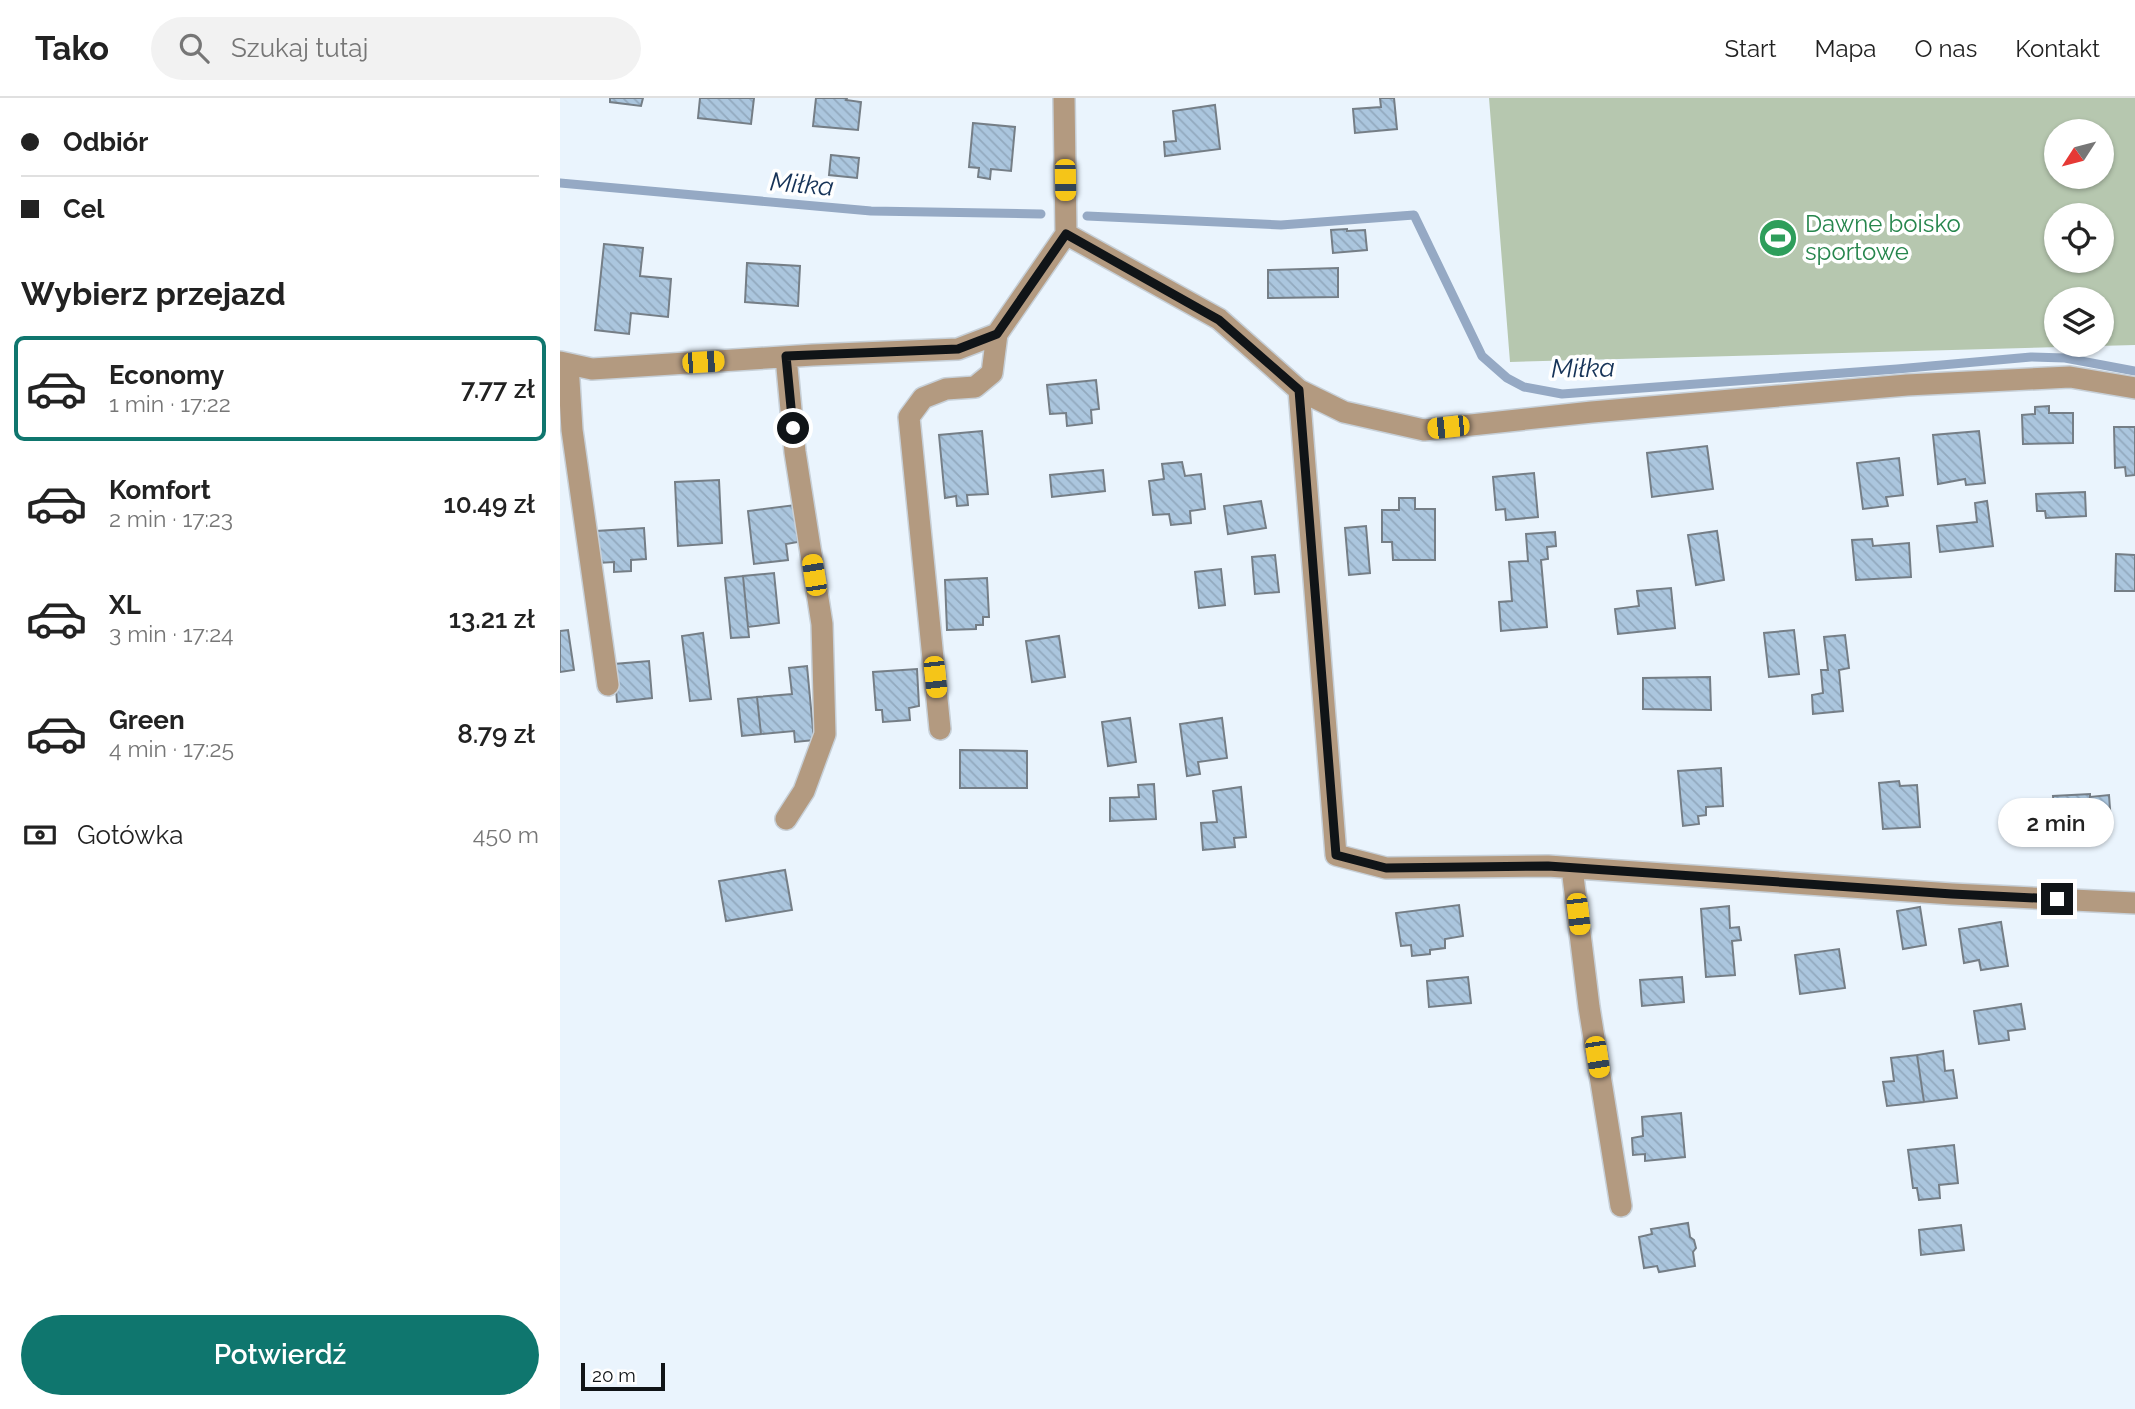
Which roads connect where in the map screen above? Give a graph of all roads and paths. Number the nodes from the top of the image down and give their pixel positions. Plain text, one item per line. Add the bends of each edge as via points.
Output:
1 (1064, 98) edge
2 (1066, 234) junction
3 (997, 334) junction
4 (786, 356) junction
5 (564, 363) edge
6 (2135, 388) edge
7 (1299, 390) junction
8 (608, 685) dead end
9 (940, 729) dead end
10 (786, 819) dead end
11 (1572, 868) junction
12 (2135, 903) edge
13 (1621, 1206) dead end

1 - 2 street
2 - 3 street
2 - 7 street via 1219,320
3 - 4 street via 958,349
3 - 9 street via 992,373 975,387 946,389 923,398 909,416
4 - 5 street via 592,369
4 - 10 street via 795,452 822,624 825,734 804,791
5 - 8 street
6 - 7 street via 2070,377 1907,385 1424,430 1344,412
7 - 11 street via 1336,855 1386,868
11 - 12 street
11 - 13 street

